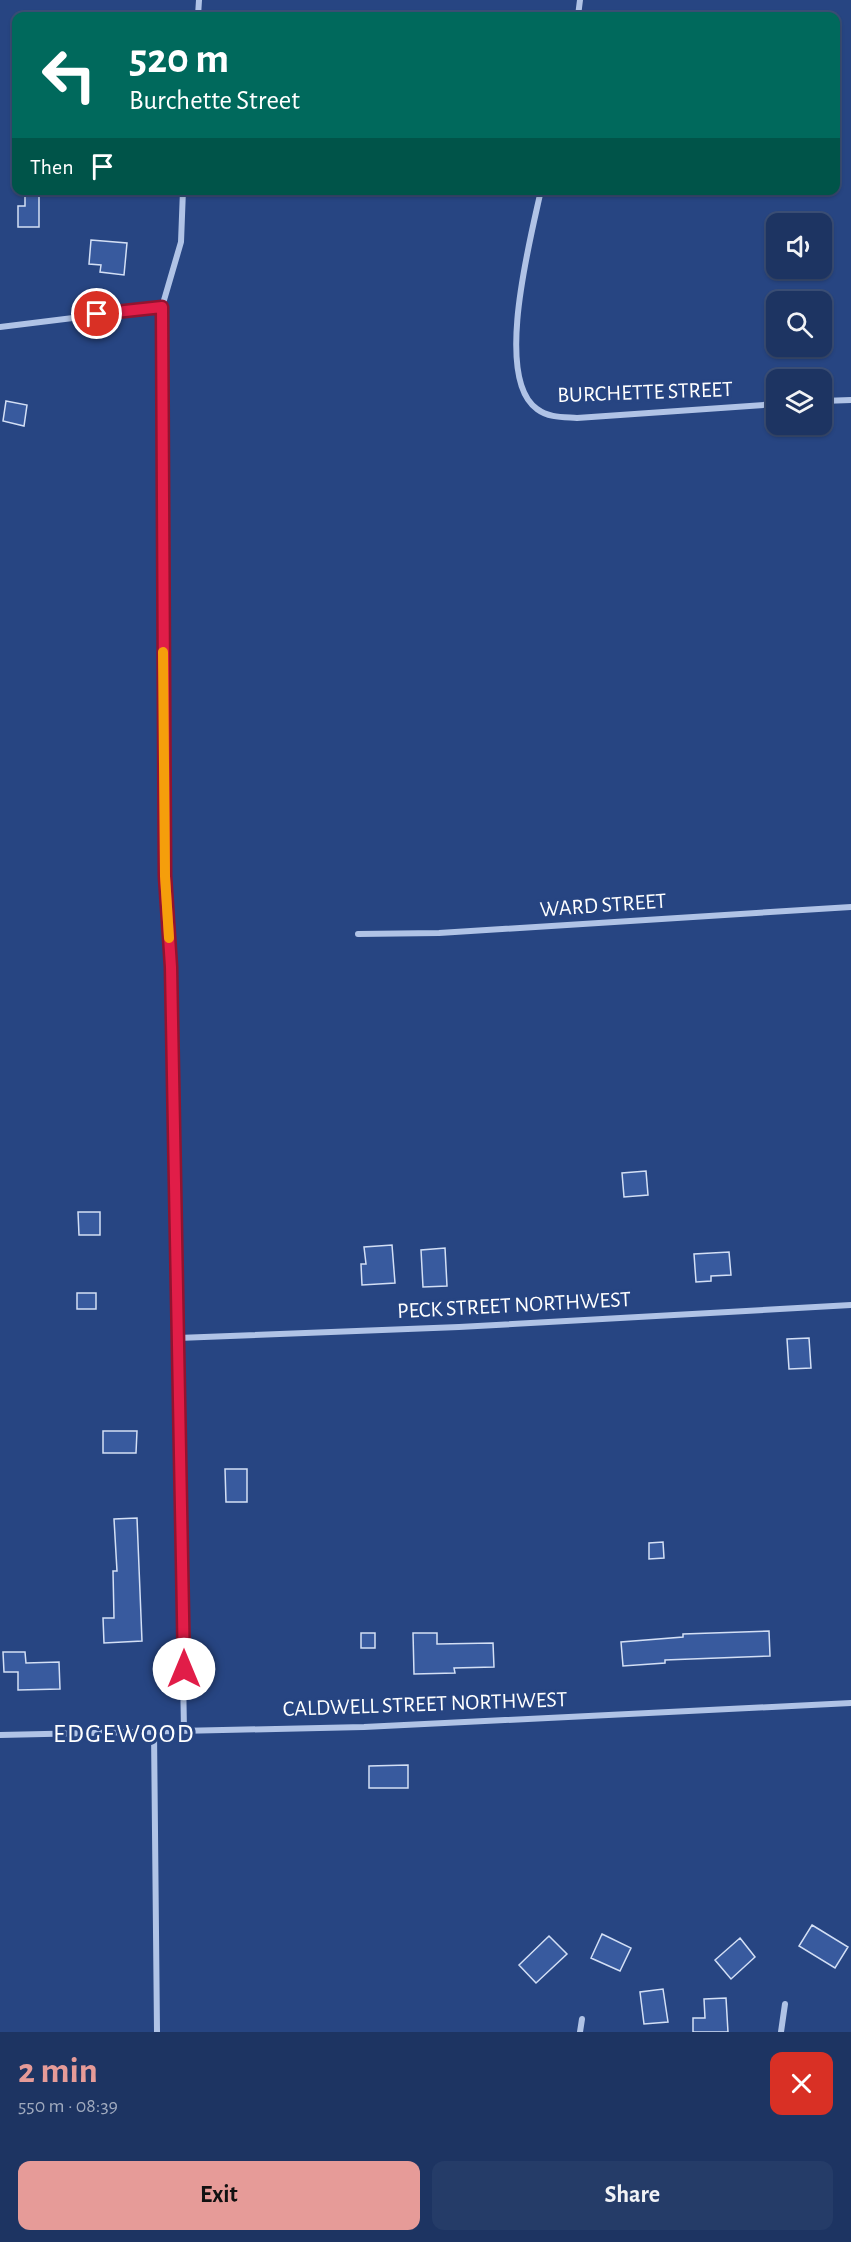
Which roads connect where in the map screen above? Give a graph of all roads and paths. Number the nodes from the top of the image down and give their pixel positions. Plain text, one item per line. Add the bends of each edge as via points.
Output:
1 (183, 195) edge
2 (540, 195) edge
3 (162, 307) junction
4 (0, 327) edge
5 (851, 400) edge
6 (832, 401) edge
7 (766, 405) edge
8 (851, 907) edge
9 (358, 934) dead end
10 (851, 1305) edge
11 (178, 1338) junction
12 (851, 1702) edge
13 (154, 1731) junction
14 (184, 1731) junction
15 (0, 1735) edge
16 (785, 2004) dead end
17 (582, 2019) dead end
18 (157, 2032) edge
19 (580, 2032) edge
20 (781, 2032) edge

1 - 3 street via 181,242
2 - 7 street, BURCHETTE STREET via 517,326 517,374 524,393 536,408 545,414 577,418
3 - 4 street
3 - 11 street via 165,876 171,967
5 - 6 street
8 - 9 street, WARD STREET via 495,930
10 - 11 street, PECK STREET NORTHWEST
11 - 14 street
12 - 14 street, CALDWELL STREET NORTHWEST
13 - 14 street, CALDWELL STREET NORTHWEST
13 - 15 street, CALDWELL STREET NORTHWEST
13 - 18 street
16 - 20 street
17 - 19 street

